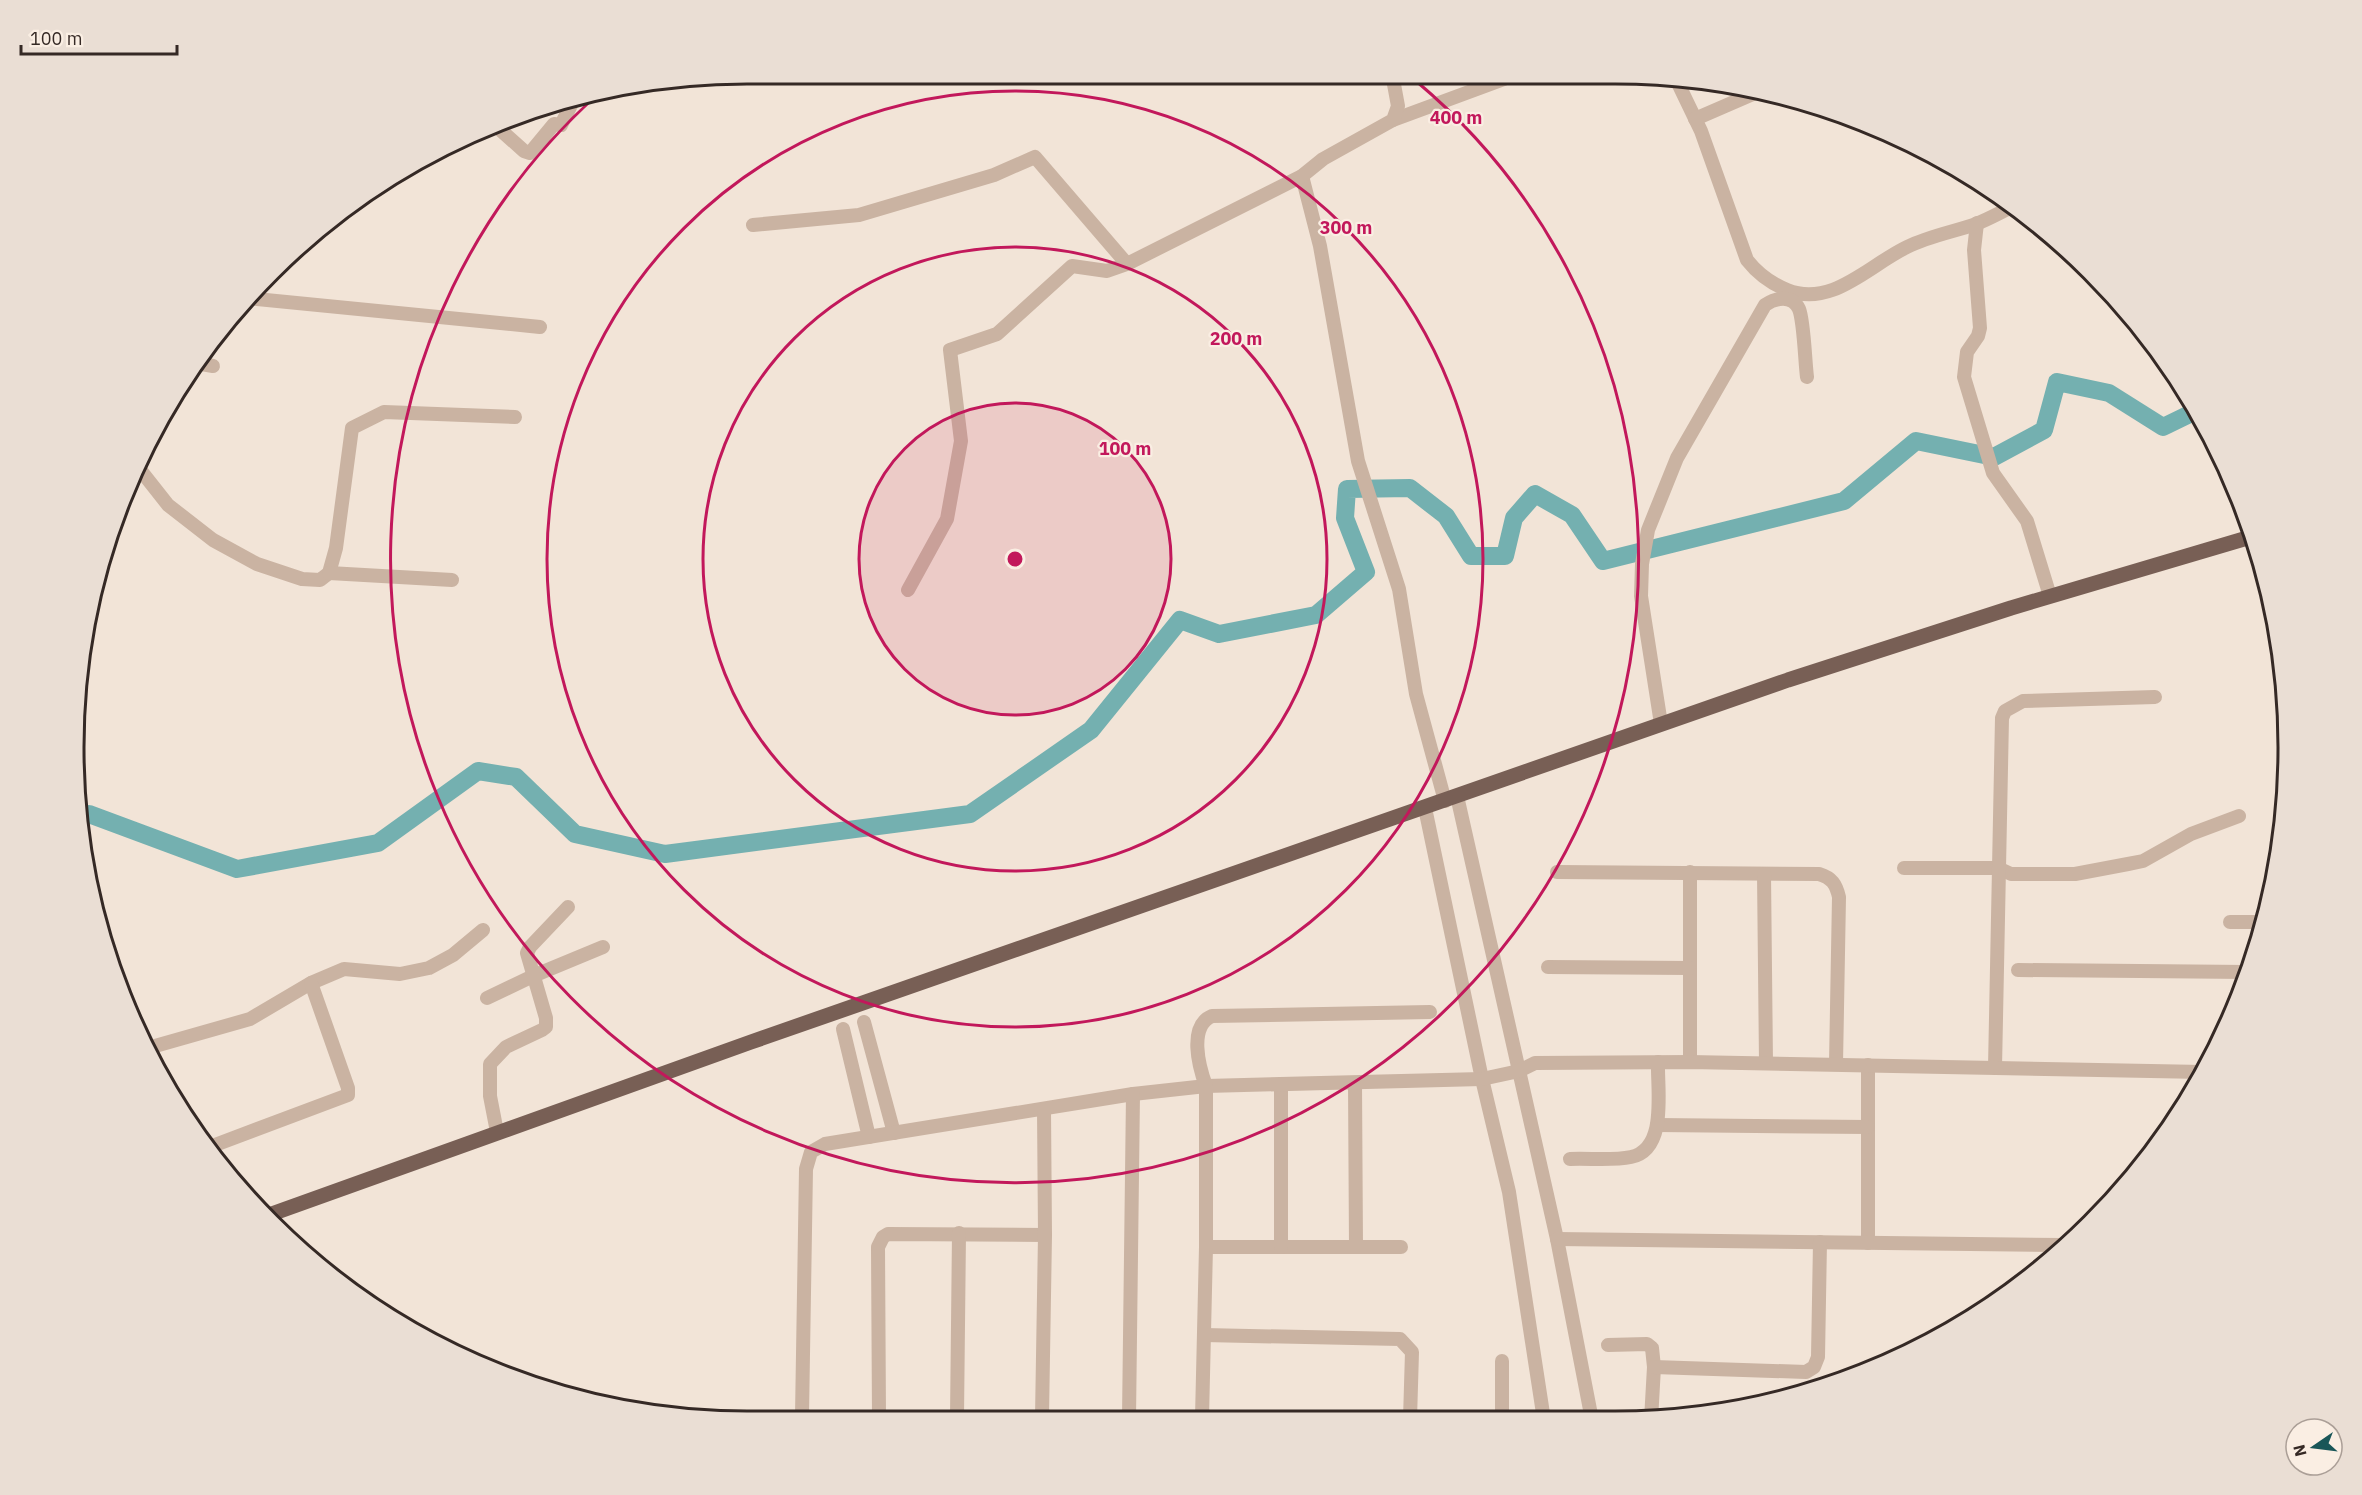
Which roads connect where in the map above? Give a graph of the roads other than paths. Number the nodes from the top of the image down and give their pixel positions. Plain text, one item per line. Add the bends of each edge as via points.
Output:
1 (1394, 84) edge
2 (1490, 84) edge
3 (1680, 88) edge
4 (1745, 97) edge
5 (569, 109) edge
6 (1695, 119) junction
7 (1393, 120) junction
8 (502, 132) edge
9 (1302, 176) junction
10 (2004, 211) edge
11 (1977, 223) junction
12 (753, 225) dead end
13 (1127, 264) junction
14 (259, 299) edge
15 (540, 327) dead end
16 (206, 365) edge
17 (213, 366) dead end
18 (1807, 377) dead end
19 (515, 417) dead end
20 (144, 474) edge
21 (2244, 539) edge
22 (329, 573) junction
23 (452, 580) dead end
24 (908, 590) dead end
25 (2050, 596) junction
26 (2155, 697) dead end
27 (1661, 724) junction
28 (1451, 798) junction
29 (1425, 808) junction
30 (2239, 816) dead end
31 (1904, 868) dead end
32 (1998, 868) junction
33 (1557, 872) dead end
34 (1690, 872) junction
35 (1764, 874) junction
36 (568, 907) dead end
37 (2230, 922) dead end
38 (2254, 922) edge
39 (483, 930) dead end
40 (603, 947) dead end
41 (1548, 967) dead end
42 (1689, 968) junction
43 (2018, 970) dead end
44 (2239, 972) edge
45 (533, 976) junction
46 (311, 983) junction
47 (487, 998) dead end
48 (1430, 1012) dead end
49 (864, 1022) dead end
50 (843, 1029) dead end
51 (155, 1046) edge
52 (1658, 1062) junction
53 (1690, 1062) junction
54 (1766, 1063) junction
55 (1836, 1064) junction
56 (1868, 1065) junction
57 (1995, 1068) junction
58 (1519, 1071) junction
59 (2193, 1072) edge
60 (1482, 1079) junction
61 (1355, 1083) junction
62 (1281, 1084) junction
63 (1206, 1086) junction
64 (1133, 1094) junction
65 (1044, 1110) junction
66 (1657, 1125) junction
67 (1868, 1127) junction
68 (497, 1132) junction
69 (894, 1133) junction
70 (869, 1137) junction
71 (217, 1145) edge
72 (1570, 1159) dead end
73 (274, 1212) edge
74 (959, 1233) junction
75 (1045, 1235) junction
76 (1557, 1239) junction
77 (1820, 1242) junction
78 (1869, 1243) junction
79 (2053, 1245) edge
80 (1206, 1247) junction
81 (1281, 1247) junction
82 (1356, 1247) junction
83 (1401, 1247) dead end
84 (1204, 1335) junction
85 (1608, 1345) dead end
86 (1502, 1361) dead end
87 (1654, 1367) junction
88 (1652, 1410) edge
89 (802, 1411) edge
90 (879, 1411) edge
91 (957, 1411) edge
92 (1042, 1411) edge
93 (1129, 1411) edge
94 (1202, 1411) edge
95 (1410, 1411) edge
96 (1502, 1411) edge
97 (1543, 1411) edge
98 (1590, 1411) edge

1 - 7 street via 1398,106
2 - 7 street
3 - 6 street
4 - 6 street
5 - 8 street via 561,125 554,124 530,153
6 - 11 street via 1748,260 1758,273 1794,293 1817,295 1840,287 1905,248
7 - 9 street via 1323,159
9 - 13 street
9 - 28 street via 1320,246 1358,461 1399,589 1416,694
10 - 11 street
11 - 25 street via 1974,250 1980,328 1967,352 1964,377 1993,473 2027,521
12 - 13 street via 859,215 994,175 1035,158
13 - 24 street via 1107,272 1072,266 997,334 950,350 961,441 947,519
14 - 15 street
16 - 17 street
18 - 27 street via 1799,309 1783,298 1774,299 1765,305 1677,458 1648,530 1642,564 1644,622
19 - 22 street via 384,412 352,428 340,525
20 - 22 street via 168,505 213,540 248,560 302,579 320,580
21 - 25 main road
22 - 23 street
25 - 27 main road
26 - 32 street via 2023,701 2005,711
27 - 28 main road
28 - 29 main road
28 - 58 street
29 - 60 street
29 - 68 main road
30 - 32 street via 2191,834 2143,861 2075,874 2011,874
31 - 32 street
32 - 57 street
33 - 34 street
34 - 35 street
34 - 42 street
35 - 54 street
35 - 55 street via 1819,874 1837,886
36 - 45 street via 530,947 527,953
37 - 38 street
39 - 46 street via 453,956 429,968 400,974 344,969
40 - 45 street
41 - 42 street
42 - 53 street
43 - 44 street
45 - 47 street
45 - 68 street via 546,1027 506,1047 490,1064 490,1096
46 - 51 street via 250,1019
46 - 71 street via 348,1095
48 - 63 street via 1212,1016 1200,1025 1198,1036 1200,1069
49 - 69 street
50 - 70 street
52 - 53 street
52 - 58 street via 1535,1063
52 - 66 street
53 - 54 street
54 - 55 street
55 - 56 street
56 - 57 street
56 - 67 street
57 - 59 street
58 - 60 street
58 - 76 street
60 - 61 street
60 - 97 street via 1509,1192
61 - 62 street
61 - 82 street
62 - 63 street
62 - 81 street
63 - 64 street
63 - 80 street
64 - 65 street
64 - 93 street
65 - 69 street
65 - 75 street
66 - 67 street
66 - 72 street via 1646,1150 1630,1158
67 - 78 street
68 - 73 main road
69 - 70 street
70 - 89 street via 825,1144 811,1152 806,1169
74 - 75 street
74 - 90 street via 888,1234 879,1241
74 - 91 street
75 - 92 street
76 - 77 street
76 - 98 street
77 - 78 street
77 - 87 street via 1818,1357 1814,1367 1806,1372
78 - 79 street
80 - 81 street
80 - 84 street
81 - 82 street
82 - 83 street
84 - 94 street
84 - 95 street via 1400,1339 1412,1352
85 - 87 street via 1647,1344 1652,1348
86 - 96 street
87 - 88 street

